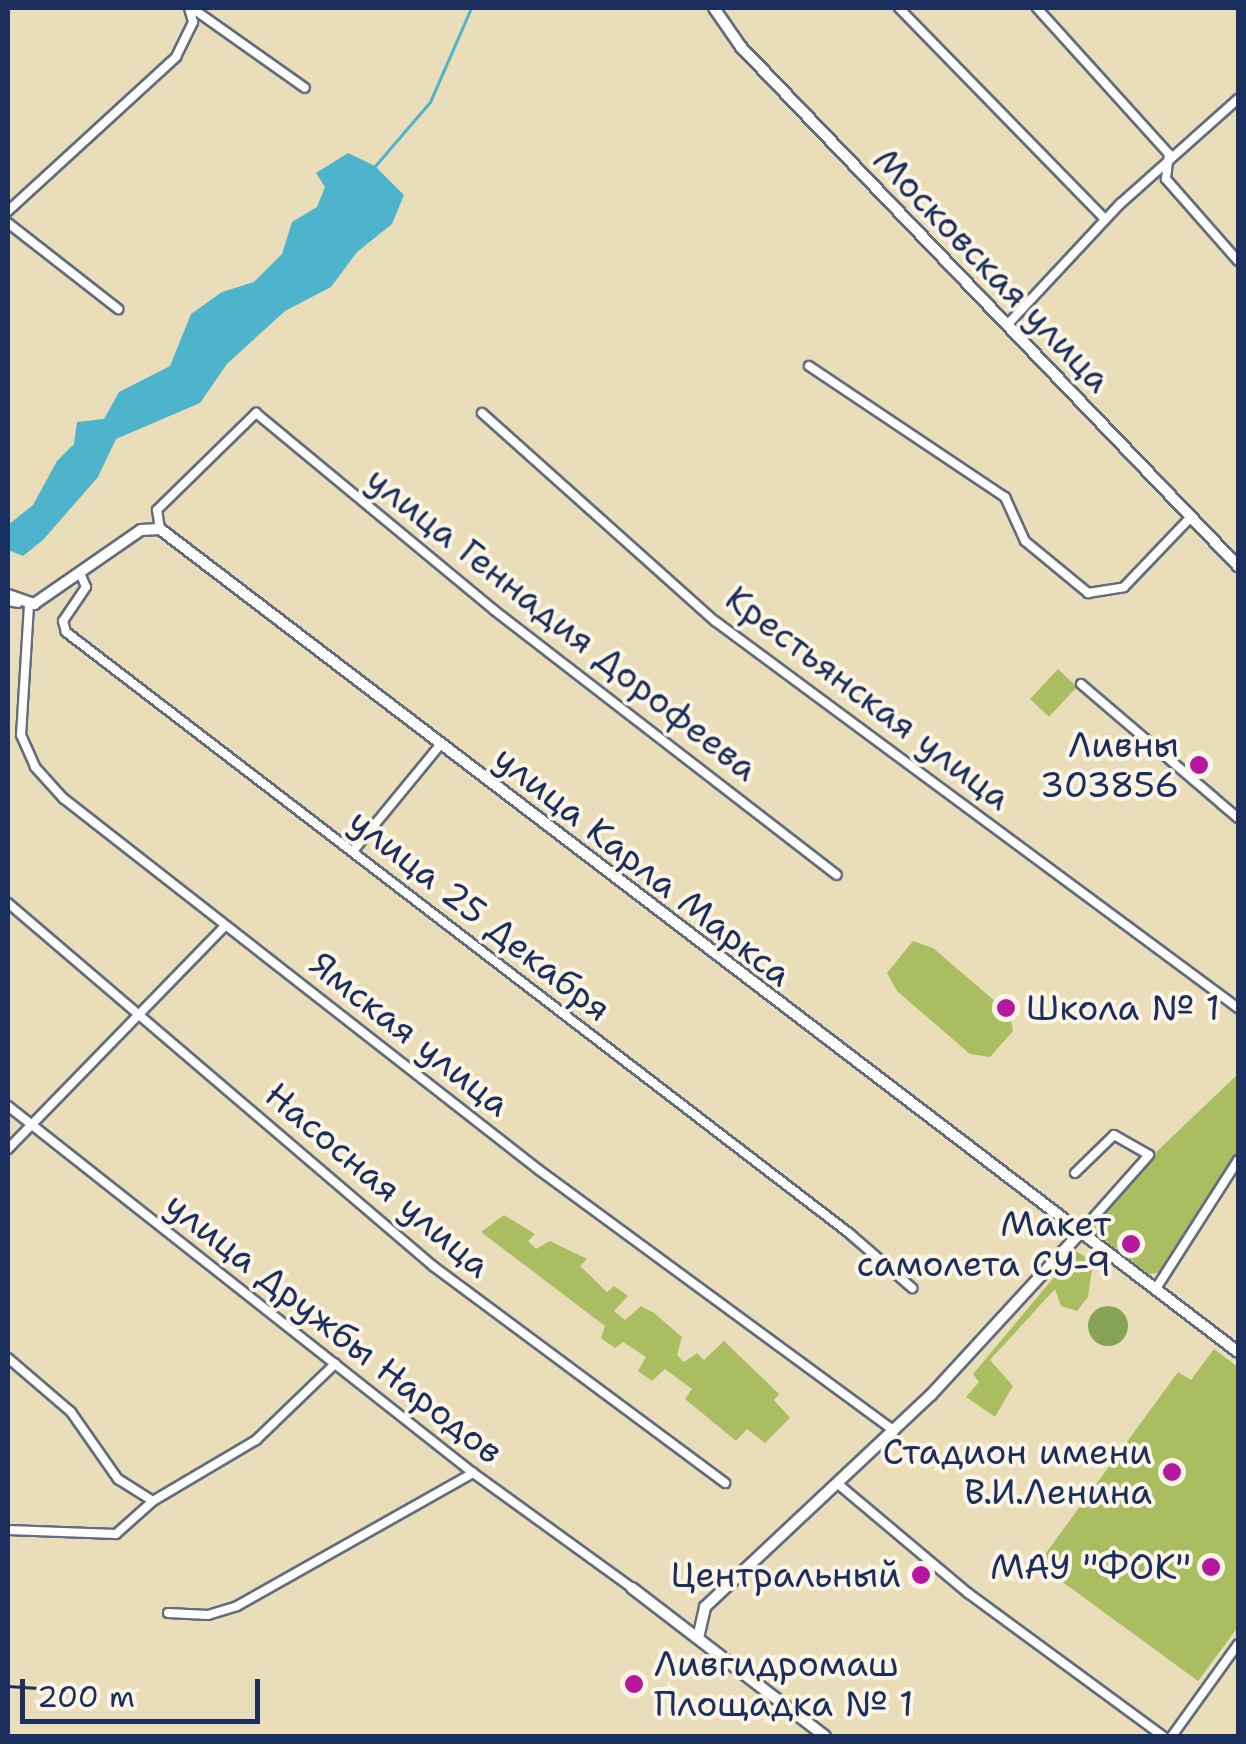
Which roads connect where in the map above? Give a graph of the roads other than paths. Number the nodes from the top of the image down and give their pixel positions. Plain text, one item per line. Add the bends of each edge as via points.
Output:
1 (191, 8) edge
2 (714, 8) edge
3 (898, 8) edge
4 (1037, 8) edge
5 (305, 88) dead end
6 (1238, 99) edge
7 (1165, 164) junction
8 (8, 211) edge
9 (1105, 219) junction
10 (8, 223) edge
11 (1238, 261) edge
12 (118, 309) dead end
13 (1006, 325) junction
14 (809, 366) dead end
15 (482, 413) dead end
16 (1191, 517) junction
17 (160, 529) junction
18 (1238, 566) edge
19 (80, 573) junction
20 (15, 601) edge
21 (1081, 684) dead end
22 (440, 744) junction
23 (1238, 818) edge
24 (353, 851) junction
25 (837, 875) dead end
26 (8, 903) edge
27 (225, 926) junction
28 (1238, 1008) edge
29 (141, 1016) junction
30 (8, 1106) edge
31 (33, 1126) junction
32 (8, 1149) edge
33 (1238, 1160) edge
34 (1075, 1173) dead end
35 (1226, 1180) junction
36 (1238, 1186) edge
37 (1078, 1235) junction
38 (912, 1288) dead end
39 (1155, 1290) junction
40 (1238, 1352) edge
41 (8, 1358) edge
42 (335, 1364) junction
43 (894, 1431) junction
44 (473, 1473) junction
45 (725, 1483) dead end
46 (838, 1484) junction
47 (153, 1501) junction
48 (8, 1530) edge
49 (632, 1588) joint
50 (705, 1607) junction
51 (168, 1613) dead end
52 (672, 1619) junction
53 (698, 1638) junction
54 (1238, 1644) edge
55 (819, 1734) edge
56 (1163, 1736) edge
57 (1172, 1736) edge

1 - 5 street
1 - 8 street via 192,22 176,57
2 - 13 street, Московская улица via 741,48
3 - 9 street
4 - 7 street via 1156,138 1168,154
6 - 7 street
7 - 9 street
7 - 11 street via 1166,178
9 - 13 street
10 - 12 street
13 - 16 street, Московская улица
14 - 16 street via 1005,498 1025,541 1088,593 1117,591 1132,581
15 - 28 street, Крестьянская улица via 715,620
16 - 18 street, Московская улица
17 - 19 street via 141,530
17 - 22 street, улица Карла Маркса
17 - 25 street, улица Геннадия Дорофеева via 157,510 256,413 494,610
19 - 20 street
19 - 24 street, улица 25 Декабря via 85,590 64,630
20 - 27 street, Ямская улица via 24,744 35,767 94,826
21 - 23 street
22 - 24 street
22 - 37 street, улица Карла Маркса
24 - 38 street, улица 25 Декабря
26 - 29 street, Насосная улица
27 - 29 street
27 - 43 street, Ямская улица via 541,1172
29 - 31 street
29 - 45 street, Насосная улица via 433,1266
30 - 31 street, улица Дружбы Народов
31 - 32 street
31 - 42 street, улица Дружбы Народов
33 - 35 street
34 - 37 street via 1114,1135 1149,1155
35 - 36 street
35 - 39 street
37 - 39 street, улица Карла Маркса
37 - 43 street
39 - 40 street, улица Карла Маркса
41 - 47 street via 78,1423 111,1472
42 - 44 street, улица Дружбы Народов
42 - 47 street via 256,1440
43 - 46 street
44 - 49 street, улица Дружбы Народов
44 - 51 street via 276,1587 208,1615
46 - 50 street
46 - 56 street via 976,1599
47 - 48 street via 107,1536
49 - 52 street
50 - 52 street via 686,1621
50 - 53 street
52 - 53 street
53 - 55 street
54 - 57 street

